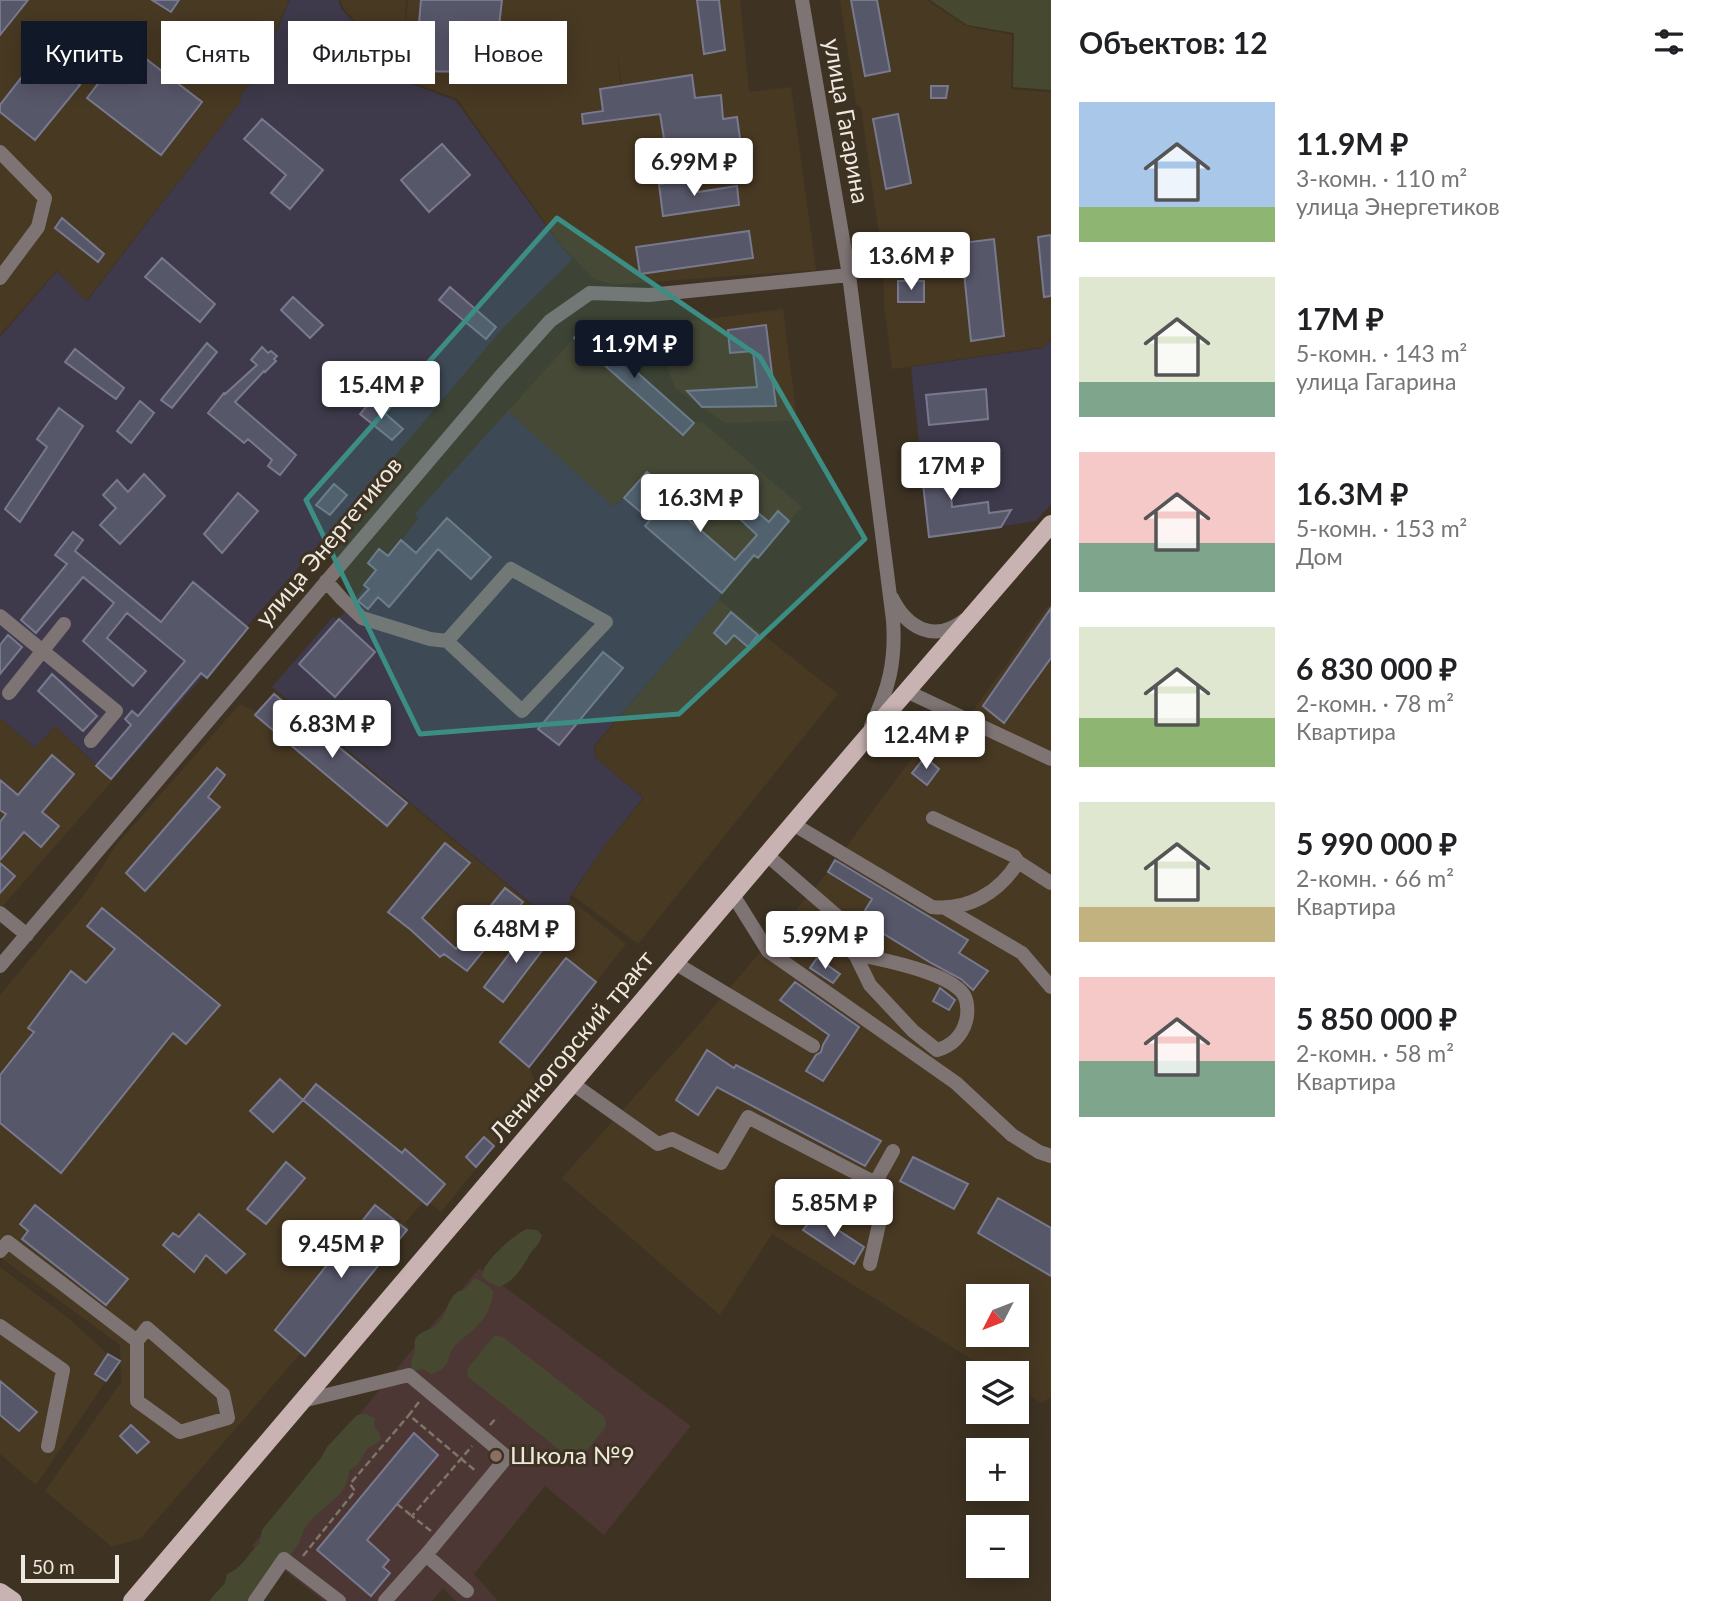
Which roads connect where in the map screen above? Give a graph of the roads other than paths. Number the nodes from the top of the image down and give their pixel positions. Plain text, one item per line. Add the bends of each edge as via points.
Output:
1 (802, 0) edge
2 (0, 152) edge
3 (849, 275) junction
4 (0, 278) edge
5 (1051, 524) edge
6 (326, 581) junction
7 (888, 583) junction
8 (972, 615) junction
9 (0, 616) edge
10 (64, 624) dead end
11 (447, 641) junction
12 (43, 651) junction
13 (906, 691) junction
14 (9, 693) dead end
15 (91, 741) dead end
16 (860, 745) junction
17 (1051, 759) edge
18 (933, 818) dead end
19 (793, 824) junction
20 (766, 855) junction
21 (1018, 862) junction
22 (1051, 883) edge
23 (733, 895) junction
24 (945, 908) junction
25 (0, 913) edge
26 (27, 935) junction
27 (854, 954) junction
28 (675, 963) junction
29 (0, 967) edge
30 (1051, 987) edge
31 (813, 1045) dead end
32 (572, 1084) junction
33 (894, 1151) dead end
34 (1051, 1156) edge
35 (875, 1183) junction
36 (0, 1251) edge
37 (870, 1264) dead end
38 (0, 1326) edge
39 (137, 1341) junction
40 (302, 1401) junction
41 (48, 1446) dead end
42 (426, 1555) junction
43 (467, 1591) dead end
44 (0, 1592) edge
45 (13, 1601) edge
46 (132, 1601) edge
47 (255, 1601) edge
48 (339, 1601) edge
49 (385, 1601) edge

1 - 3 street, улица Гагарина
2 - 4 street via 46,198 38,227
3 - 6 street, улица Энергетиков via 649,295 590,293 541,330
3 - 7 street, улица Гагарина
5 - 8 main road, Лениногорский тракт
6 - 11 street via 362,618
6 - 26 street, улица Энергетиков
7 - 8 street, улица Гагарина via 902,613 924,629 942,632
7 - 16 street, улица Гагарина via 894,632 892,667 885,695
8 - 13 main road, Лениногорский тракт
9 - 12 street
10 - 12 street
11 - 11 street via 511,569 606,622 522,710
12 - 14 street
12 - 15 street via 116,710
13 - 16 main road, Лениногорский тракт
13 - 17 street
16 - 19 main road, Лениногорский тракт
18 - 21 street
19 - 20 main road, Лениногорский тракт
19 - 24 street via 932,907
20 - 23 main road, Лениногорский тракт
20 - 27 street via 836,915
21 - 22 street
21 - 24 street via 998,887 971,903
23 - 28 main road, Лениногорский тракт
23 - 34 street via 768,951 956,1083 1012,1135
24 - 30 street via 1021,953
25 - 26 street
26 - 29 street, улица Энергетиков
27 - 27 street via 870,985 913,1031 937,1050 956,1040 967,1019 965,997 958,988 898,963
28 - 31 street
28 - 32 main road, Лениногорский тракт
32 - 35 street via 658,1144 672,1139 721,1163 748,1117
32 - 40 main road, Лениногорский тракт
33 - 35 street
35 - 37 street via 887,1189
36 - 39 street via 8,1242
38 - 41 street via 63,1370
39 - 39 street via 137,1401 180,1432 228,1418 223,1394 147,1328
40 - 42 street via 409,1375 507,1457
40 - 46 main road, Лениногорский тракт
42 - 43 street
42 - 49 street
44 - 45 main road
47 - 48 street via 284,1559

